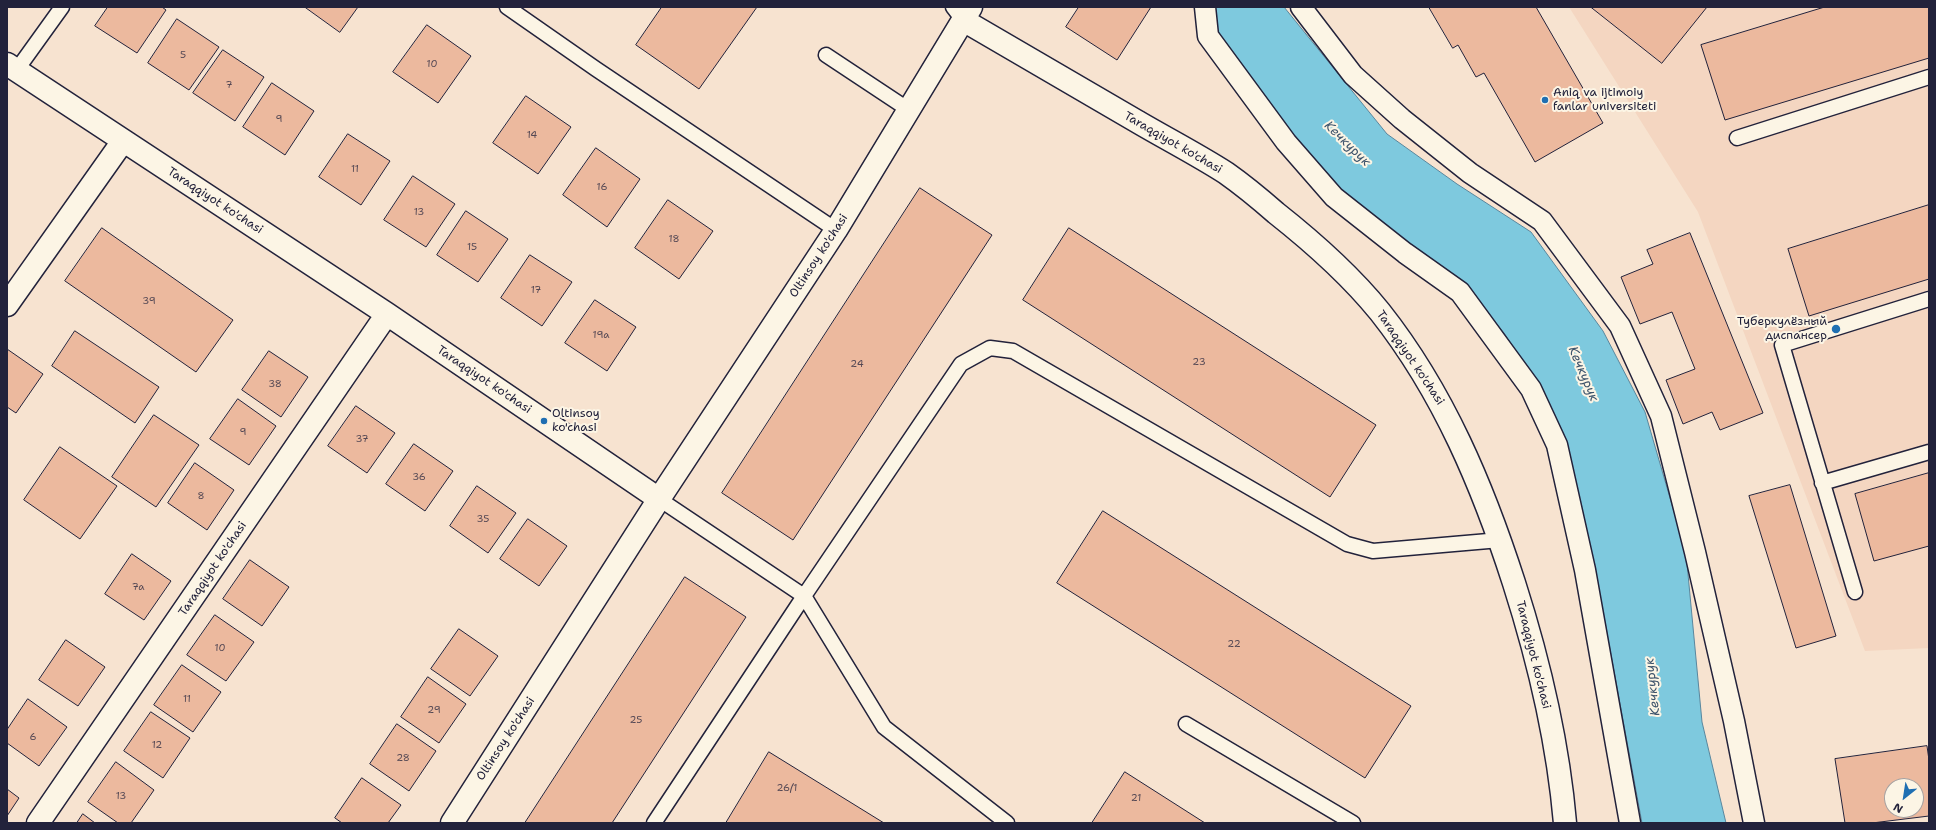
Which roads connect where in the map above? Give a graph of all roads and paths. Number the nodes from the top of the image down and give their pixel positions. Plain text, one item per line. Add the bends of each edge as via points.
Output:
1 (62, 7) edge
2 (508, 7) edge
3 (1205, 7) edge
4 (1301, 7) edge
5 (963, 11) edge
6 (826, 55) dead end
7 (12, 68) edge
8 (1929, 77) edge
9 (909, 110) junction
10 (1737, 138) dead end
11 (123, 141) junction
12 (836, 230) junction
13 (1929, 299) edge
14 (7, 305) edge
15 (387, 314) junction
16 (1929, 452) edge
17 (1822, 483) junction
18 (659, 499) junction
19 (1500, 540) junction
20 (1854, 592) dead end
21 (804, 596) junction
22 (1186, 724) dead end
23 (38, 823) edge
24 (452, 823) edge
25 (654, 823) edge
26 (1007, 823) edge
27 (1353, 823) edge
28 (1565, 823) edge
29 (1630, 823) edge
30 (1754, 823) edge

1 - 7 lane
2 - 12 lane
3 - 29 street via 1208,36 1286,142 1334,197 1460,292 1531,389 1557,445 1585,570
4 - 30 street via 1354,75 1402,119 1470,173 1542,221 1620,326 1661,416 1734,721
5 - 9 street, Oltinsoy ko'chasi
5 - 19 street, Taraqqiyot ko'chasi via 1226,174 1294,226 1326,255 1380,313 1444,409 1470,462
6 - 9 lane
7 - 11 street, Taraqqiyot ko'chasi
8 - 10 lane
9 - 12 street, Oltinsoy ko'chasi
11 - 14 street
11 - 15 street, Taraqqiyot ko'chasi
12 - 18 street, Oltinsoy ko'chasi
13 - 17 lane via 1782,345
15 - 18 street, Taraqqiyot ko'chasi
15 - 23 street, Taraqqiyot ko'chasi
16 - 17 lane
17 - 20 lane
18 - 21 lane
18 - 24 street, Oltinsoy ko'chasi
19 - 21 lane via 1373,551 1347,544 1013,351 990,348 961,364
19 - 28 street, Taraqqiyot ko'chasi via 1540,672
21 - 25 lane
21 - 26 lane via 884,727
22 - 27 lane

